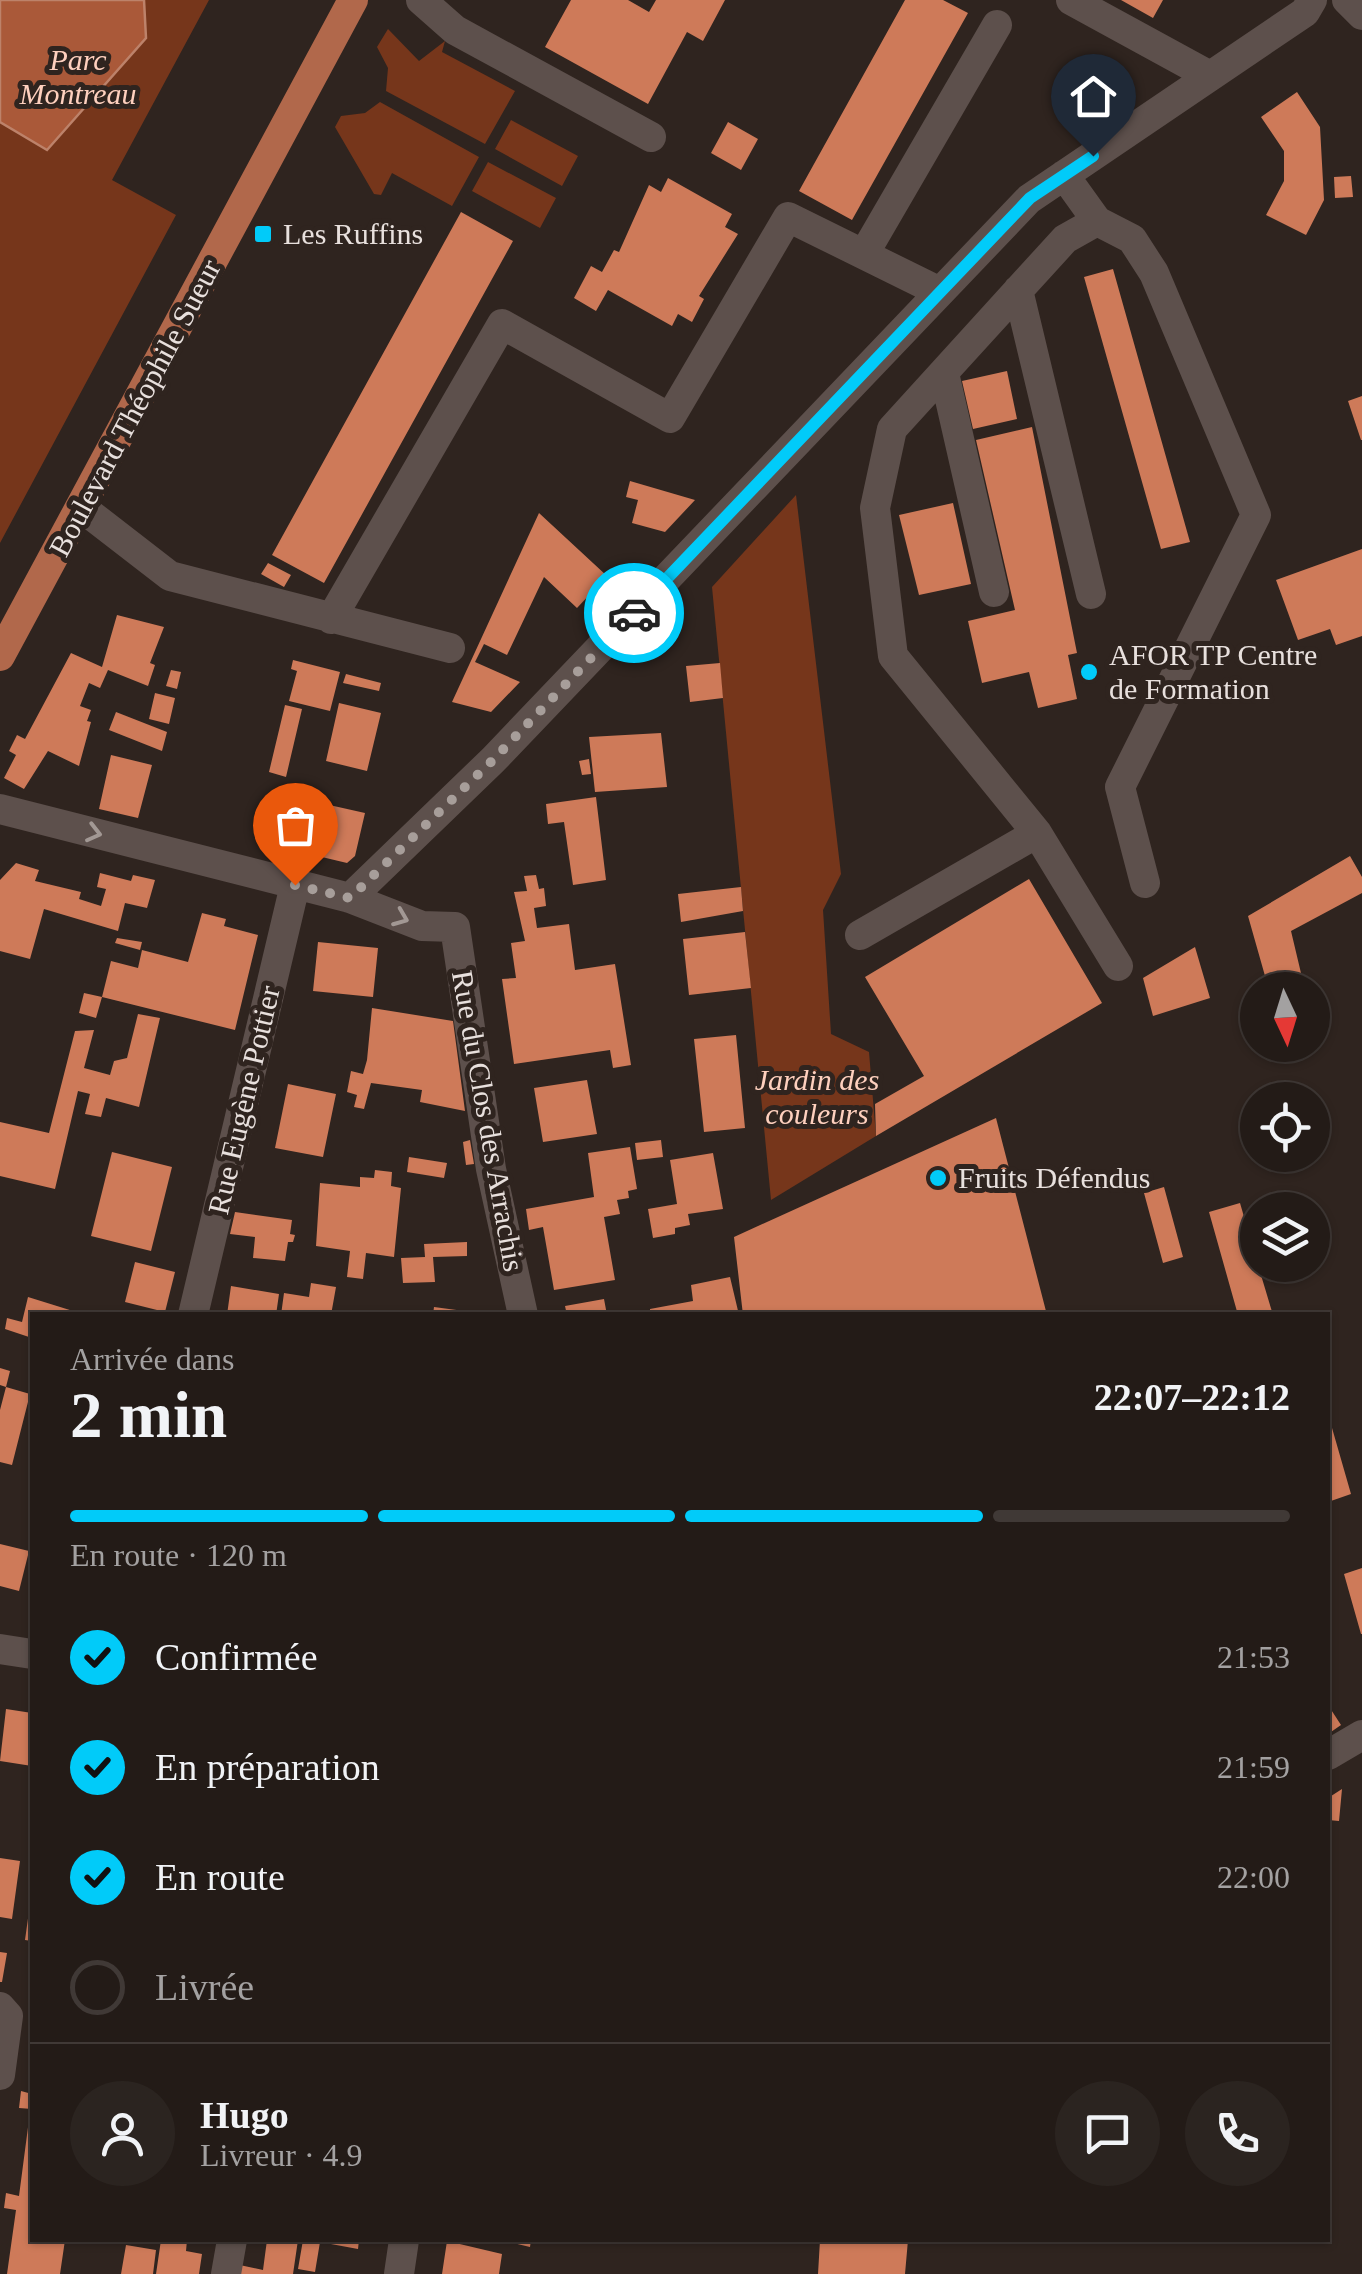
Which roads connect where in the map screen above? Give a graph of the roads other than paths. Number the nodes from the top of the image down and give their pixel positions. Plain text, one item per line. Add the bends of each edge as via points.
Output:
1 (353, 0) edge
2 (421, 0) edge
3 (1071, 0) edge
4 (1312, 0) edge
5 (1348, 0) edge
6 (1362, 15) edge
7 (997, 24) dead end
8 (1210, 76) junction
9 (651, 137) dead end
10 (1064, 175) junction
11 (1098, 221) junction
12 (864, 254) junction
13 (1018, 290) junction
14 (940, 292) junction
15 (944, 373) junction
16 (82, 508) junction
17 (994, 592) dead end
18 (1091, 594) dead end
19 (331, 619) junction
20 (450, 648) dead end
21 (0, 656) edge
22 (0, 809) edge
23 (1037, 833) junction
24 (1144, 883) dead end
25 (295, 885) junction
26 (350, 898) junction
27 (860, 935) dead end
28 (1118, 966) dead end
29 (194, 1312) edge
30 (522, 1312) edge
31 (0, 1649) edge
32 (30, 1654) edge
33 (1362, 1735) edge
34 (1330, 1754) edge
35 (0, 2007) edge
36 (0, 2075) edge
37 (232, 2242) edge
38 (404, 2242) edge
39 (226, 2274) edge
40 (399, 2274) edge

1 - 16 main road, Boulevard Théophile Sueur
2 - 9 street via 456,30
3 - 8 street
4 - 8 street
5 - 6 street
7 - 12 street
8 - 10 street
10 - 11 street
10 - 14 street via 1030,198
11 - 13 street via 1065,240
11 - 24 street via 1132,239 1154,273 1256,515 1120,788
12 - 14 street
12 - 19 street via 788,217 670,418 502,324
13 - 15 street
13 - 18 street
14 - 26 street via 493,760
15 - 17 street
15 - 23 street via 892,429 875,508 893,656
16 - 19 street via 170,576
16 - 21 main road, Boulevard Théophile Sueur
19 - 20 street
22 -> 25 street
23 - 27 street
23 - 28 street
25 - 26 street
25 - 29 street, Rue Eugène Pottier
26 -> 30 street, Rue du Clos des Arrachis via 422,926 455,926 491,1169
31 - 32 street
33 - 34 street
35 - 36 street via 8,2016
37 - 39 street
38 - 40 street

